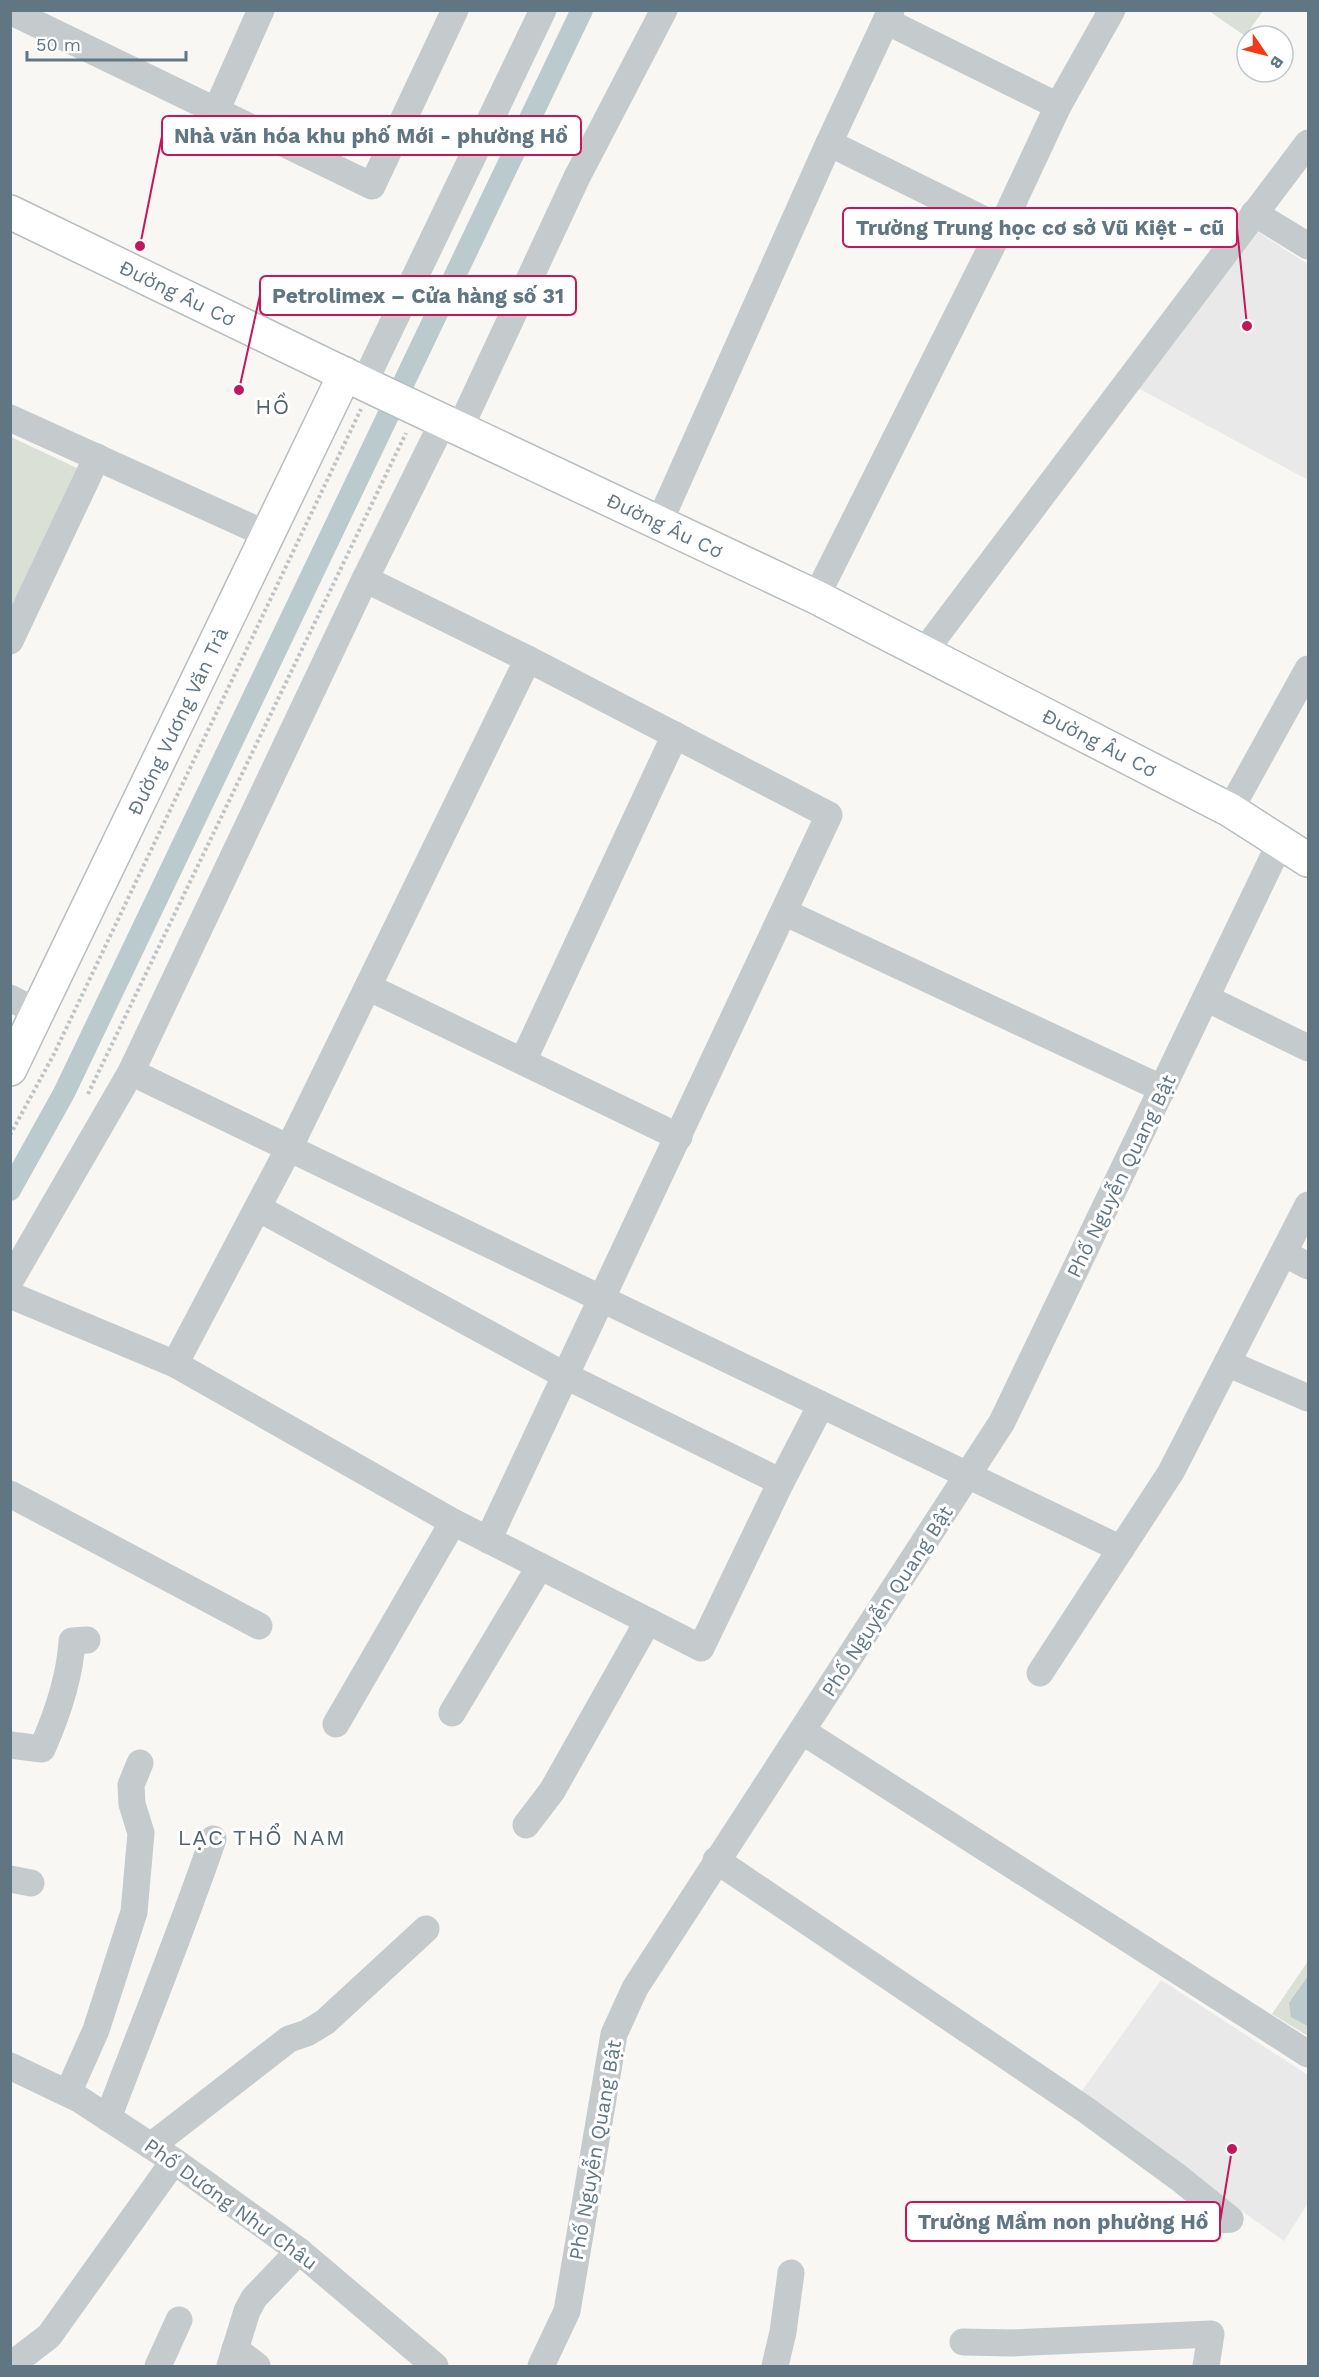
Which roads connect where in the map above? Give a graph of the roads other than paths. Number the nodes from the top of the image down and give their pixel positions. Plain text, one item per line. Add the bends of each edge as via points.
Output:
1 (261, 10) edge
2 (455, 10) edge
3 (543, 10) edge
4 (664, 10) edge
5 (1112, 10) edge
6 (10, 11) edge
7 (889, 16) edge
8 (1058, 106) junction
9 (216, 111) junction
10 (829, 143) junction
11 (1308, 143) edge
12 (10, 212) edge
13 (1254, 213) junction
14 (1001, 228) junction
15 (1308, 246) edge
16 (360, 382) junction
17 (437, 417) junction
18 (10, 418) edge
19 (97, 457) junction
20 (659, 523) junction
21 (268, 535) junction
22 (365, 579) junction
23 (816, 597) junction
24 (10, 641) edge
25 (923, 653) junction
26 (528, 659) junction
27 (1308, 669) edge
28 (675, 735) junction
29 (1230, 810) junction
30 (1280, 843) junction
31 (1308, 860) edge
32 (784, 912) junction
33 (368, 987) junction
34 (10, 998) edge
35 (1206, 998) junction
36 (39, 1013) junction
37 (1308, 1048) edge
38 (523, 1061) junction
39 (10, 1068) edge
40 (131, 1072) junction
41 (1163, 1089) junction
42 (679, 1137) junction
43 (289, 1148) junction
44 (1308, 1205) edge
45 (258, 1208) junction
46 (1284, 1253) junction
47 (1308, 1266) edge
48 (10, 1281) edge
49 (10, 1295) edge
50 (603, 1299) junction
51 (1227, 1363) junction
52 (176, 1364) junction
53 (566, 1376) junction
54 (1308, 1398) edge
55 (821, 1405) junction
56 (969, 1476) junction
57 (781, 1482) junction
58 (10, 1494) edge
59 (453, 1522) junction
60 (488, 1540) junction
61 (1121, 1549) junction
62 (540, 1566) junction
63 (648, 1621) junction
64 (259, 1626) dead end
65 (87, 1640) dead end
66 (1040, 1673) dead end
67 (452, 1713) dead end
68 (336, 1724) dead end
69 (802, 1731) junction
70 (10, 1745) edge
71 (140, 1763) dead end
72 (526, 1825) dead end
73 (213, 1839) dead end
74 (716, 1860) junction
75 (426, 1929) dead end
76 (1308, 2054) edge
77 (10, 2066) edge
78 (68, 2093) junction
79 (108, 2118) junction
80 (151, 2146) junction
81 (174, 2161) junction
82 (1023, 2221) dead end
83 (298, 2251) junction
84 (791, 2273) dead end
85 (179, 2320) dead end
86 (963, 2342) dead end
87 (232, 2358) edge
88 (10, 2366) edge
89 (158, 2367) edge
90 (257, 2367) edge
91 (435, 2367) edge
92 (542, 2367) edge
93 (775, 2367) edge
94 (1206, 2367) edge

1 - 9 street
2 - 9 street via 372,186
3 - 16 street
4 - 17 street via 578,177
5 - 8 street
6 - 9 street
7 - 8 street
7 - 10 street
8 - 14 street
10 - 14 street
10 - 20 street
11 - 13 street
12 - 16 main road, Đường Âu Cơ
13 - 15 street
13 - 25 street
14 - 23 street
16 - 17 main road, Đường Âu Cơ
16 - 21 main road, Đường Vương Văn Trà
17 - 20 main road, Đường Âu Cơ
17 - 22 street
18 - 19 street
19 - 21 street
19 - 24 street
20 - 23 main road, Đường Âu Cơ
21 - 36 main road, Đường Vương Văn Trà
22 - 26 street
22 - 40 street
23 - 25 main road, Đường Âu Cơ
25 - 29 main road, Đường Âu Cơ
26 - 28 street
26 - 33 street
27 - 29 street
28 - 32 street via 830,815
28 - 38 street
29 - 30 main road, Đường Âu Cơ
30 - 31 main road, Đường Âu Cơ
30 - 35 street, Phố Nguyễn Quang Bật
32 - 41 street
32 - 42 street
33 - 38 street
33 - 43 street
34 - 36 street
35 - 37 street
35 - 41 street, Phố Nguyễn Quang Bật
36 - 39 main road, Đường Vương Văn Trà
38 - 42 street
40 - 43 street
40 - 48 street
41 - 56 street, Phố Nguyễn Quang Bật via 1002,1422
42 - 50 street
43 - 45 street
43 - 50 street
44 - 46 street
45 - 52 street
45 - 53 street
46 - 47 street
46 - 51 street
49 - 52 street
50 - 53 street
50 - 55 street
51 - 54 street
51 - 61 street via 1171,1472
52 - 59 street
53 - 57 street
53 - 60 street
55 - 56 street
55 - 57 street
56 - 61 street
56 - 69 street, Phố Nguyễn Quang Bật
57 - 63 street via 701,1648
58 - 64 street
59 - 60 street
59 - 68 street
60 - 62 street
61 - 66 street
62 - 63 street
62 - 67 street
63 - 72 street via 552,1791
65 - 70 street via 72,1641 71,1660 42,1749
69 - 74 street, Phố Nguyễn Quang Bật
69 - 76 street
71 - 78 street via 131,1785 141,1833 134,1912 96,2030
73 - 79 street
74 - 82 street via 1086,2110 1230,2219 1127,2228
74 - 92 street, Phố Nguyễn Quang Bật via 635,1988 614,2034 567,2311
75 - 80 street via 325,2022 289,2039
77 - 78 street, Phố Dương Như Châu
78 - 79 street, Phố Dương Như Châu
79 - 80 street, Phố Dương Như Châu
80 - 81 street, Phố Dương Như Châu
81 - 83 street, Phố Dương Như Châu
81 - 88 street via 49,2336
83 - 87 street via 254,2298
83 - 91 street, Phố Dương Như Châu
84 - 93 street
85 - 89 street
86 - 94 street via 1211,2334
87 - 90 street

